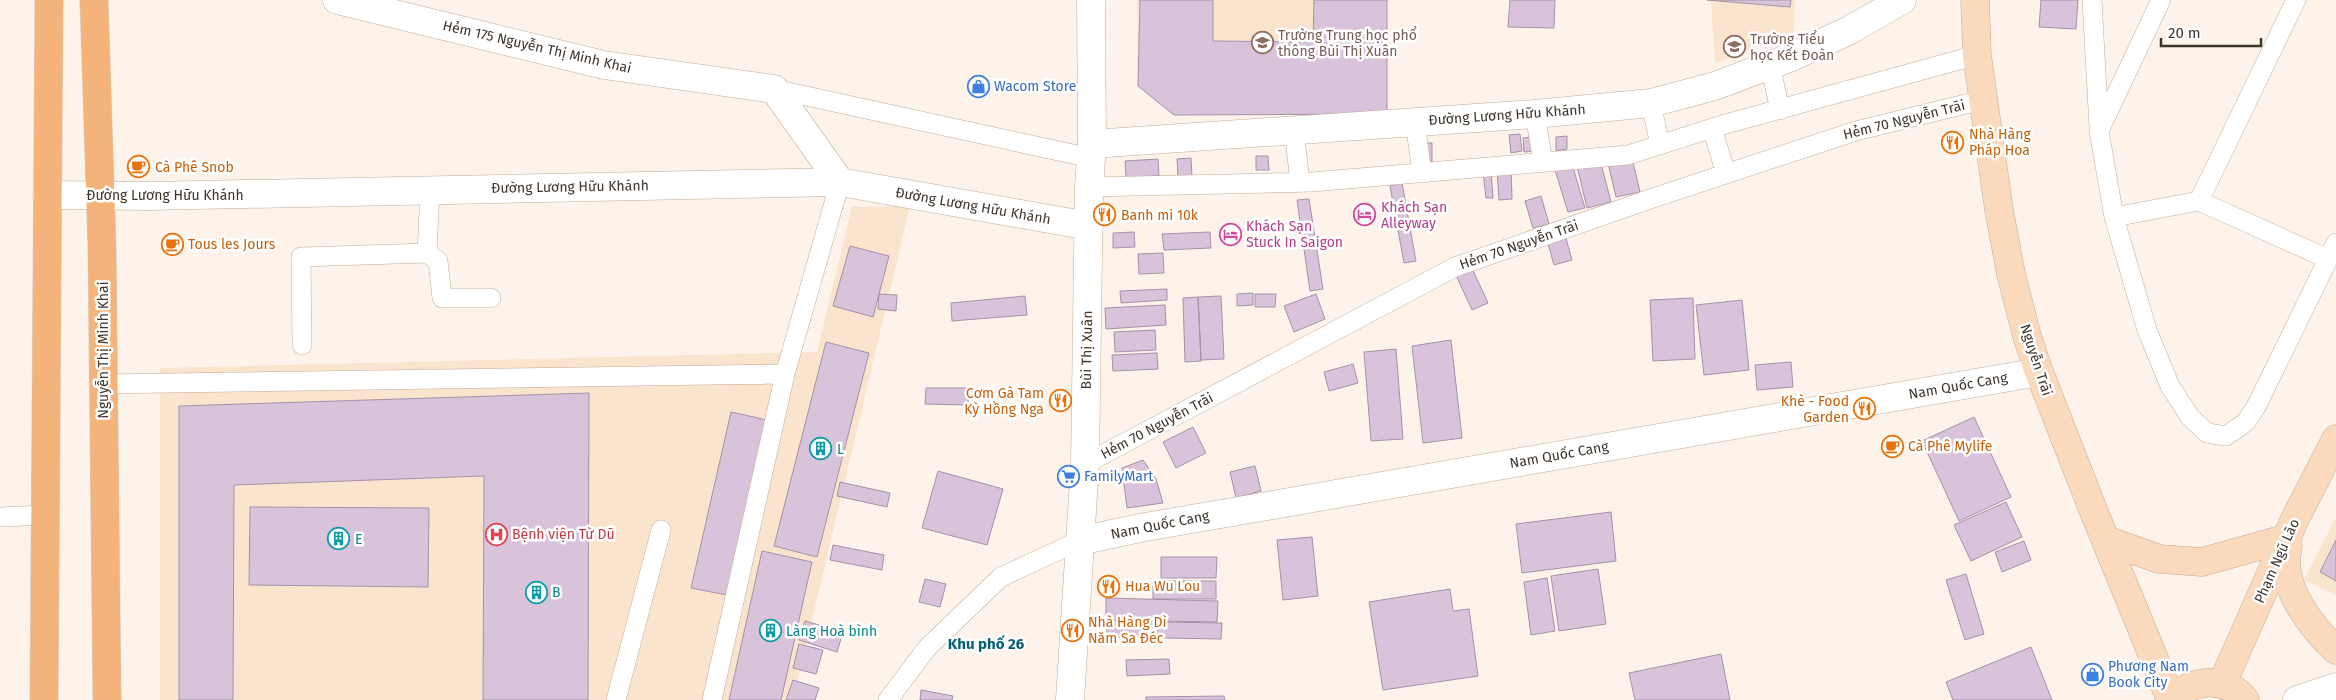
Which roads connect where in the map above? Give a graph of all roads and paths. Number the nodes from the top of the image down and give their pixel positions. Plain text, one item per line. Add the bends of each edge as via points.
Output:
1 (49, 0) edge
2 (94, 0) edge
3 (337, 0) edge
4 (1091, 0) edge
5 (1902, 0) edge
6 (1975, 0) edge
7 (2092, 0) edge
8 (2161, 0) edge
9 (2296, 0) edge
10 (1977, 55) junction
11 (1770, 66) junction
12 (774, 89) junction
13 (1982, 100) junction
14 (1651, 103) junction
15 (1780, 110) junction
16 (1535, 114) junction
17 (1415, 122) junction
18 (1712, 128) junction
19 (1294, 130) junction
20 (2100, 131) junction
21 (1660, 145) junction
22 (1092, 151) junction
23 (1543, 162) junction
24 (1422, 173) junction
25 (1726, 174) junction
26 (840, 182) junction
27 (1300, 182) junction
28 (1089, 187) junction
29 (430, 190) junction
30 (100, 195) junction
31 (47, 196) junction
32 (2199, 202) junction
33 (2114, 217) junction
34 (1089, 226) junction
35 (2332, 251) edge
36 (427, 253) junction
37 (491, 298) dead end
38 (302, 345) dead end
39 (2039, 372) junction
40 (785, 374) junction
41 (102, 384) junction
42 (2336, 439) edge
43 (1085, 464) junction
44 (45, 515) junction
45 (0, 517) edge
46 (661, 530) dead end
47 (2288, 538) junction
48 (2106, 540) junction
49 (1079, 541) junction
50 (2336, 650) edge
51 (2222, 684) junction
52 (2336, 687) edge
53 (44, 700) edge
54 (107, 700) edge
55 (616, 700) edge
56 (712, 700) edge
57 (888, 700) edge
58 (1070, 700) edge
59 (2171, 700) edge
60 (2245, 700) edge
61 (2297, 700) edge

1 - 31 main road
2 - 30 main road, Nguyễn Thị Minh Khai
3 - 12 street, Hẻm 175 Nguyễn Thị Minh Khai via 604,66
4 - 22 street, Bùi Thị Xuân
5 - 11 street, Đường Lương Hữu Khánh via 1850,30
6 - 10 main road, Nguyễn Trãi
7 - 20 lane
8 - 20 lane
9 - 32 lane
10 - 13 main road, Nguyễn Trãi
10 - 15 lane
11 - 14 street, Đường Lương Hữu Khánh via 1715,86
11 - 15 lane
12 - 22 lane
12 - 26 street
13 - 25 lane, Hẻm 70 Nguyễn Trãi via 1856,131
13 - 39 main road, Nguyễn Trãi via 2011,274
14 - 16 street, Đường Lương Hữu Khánh
14 - 21 lane
15 - 18 lane
16 - 17 street, Đường Lương Hữu Khánh
16 - 23 lane
17 - 19 street, Đường Lương Hữu Khánh
17 - 24 lane
18 - 21 lane
18 - 25 lane
19 - 22 street, Đường Lương Hữu Khánh
19 - 27 lane
20 - 33 lane
21 - 23 lane via 1628,155
22 - 28 street, Bùi Thị Xuân
23 - 24 lane
24 - 27 lane
25 - 43 lane, Hẻm 70 Nguyễn Trãi via 1455,267
26 - 29 street, Đường Lương Hữu Khánh
26 - 34 street, Đường Lương Hữu Khánh
26 - 40 lane
27 - 28 lane
28 - 34 street, Bùi Thị Xuân
29 - 30 street, Đường Lương Hữu Khánh
29 - 36 lane
30 - 31 street, Đường Lương Hữu Khánh
30 - 41 main road, Nguyễn Thị Minh Khai
31 - 44 main road
32 - 33 lane
32 - 35 lane
33 - 35 lane via 2147,330 2170,386 2190,417 2207,433 2226,436 2246,422 2257,405
34 - 43 street, Bùi Thị Xuân
36 - 37 lane via 438,261 442,298
36 - 38 lane via 301,257
39 - 48 main road, Nguyễn Trãi
39 - 49 street, Nam Quốc Cang
40 - 41 lane
40 - 56 lane
41 - 54 main road, Nguyễn Thị Minh Khai
42 - 47 main road, Phạm Ngũ Lão
43 - 49 street, Bùi Thị Xuân
44 - 45 lane
44 - 53 main road
46 - 55 lane
47 - 48 main road via 2202,562 2159,559
47 - 50 main road via 2287,572 2297,599 2322,638
47 - 51 main road, Phạm Ngũ Lão
48 - 59 main road, Nguyễn Trãi
49 - 57 lane via 1001,577 927,648
49 - 58 street, Bùi Thị Xuân
51 - 59 main road via 2211,682 2189,686
51 - 60 main road
52 - 61 street

